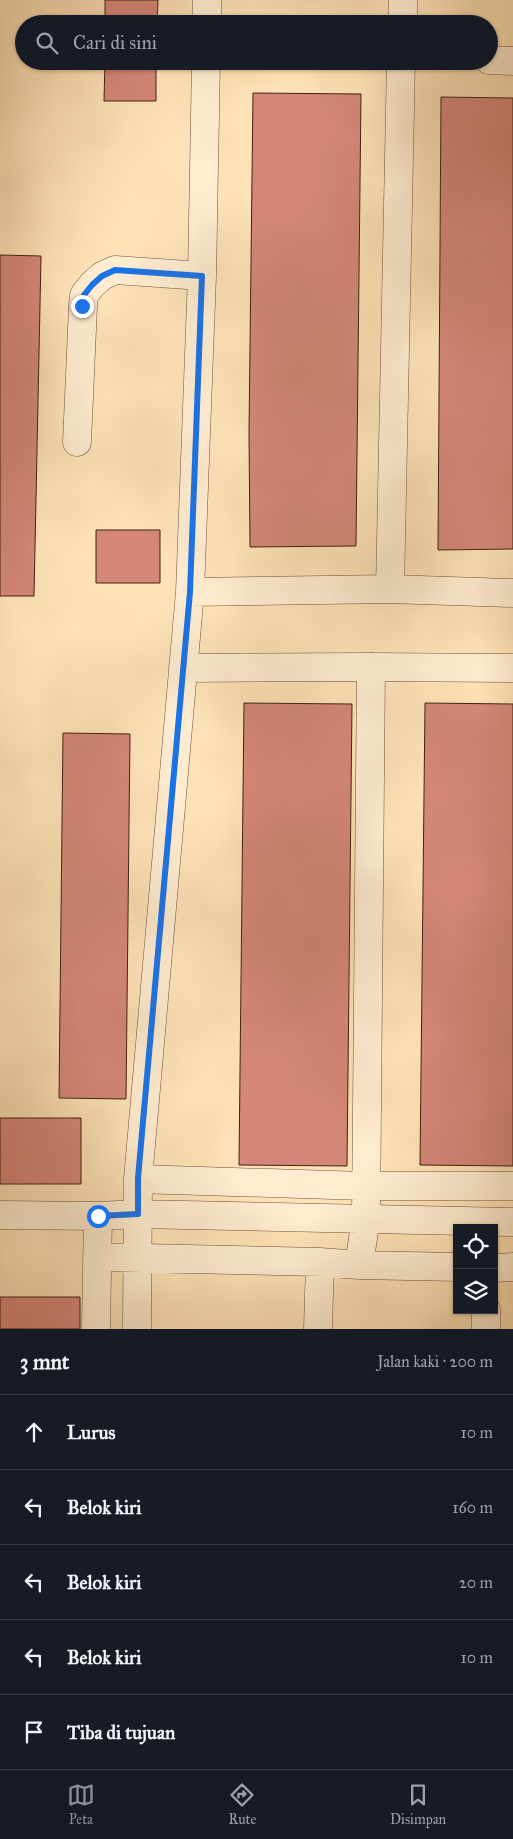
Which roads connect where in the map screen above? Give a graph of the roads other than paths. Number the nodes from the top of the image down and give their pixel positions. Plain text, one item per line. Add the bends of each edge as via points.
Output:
1 (207, 0) edge
2 (403, 0) edge
3 (206, 15) edge
4 (402, 15) edge
5 (498, 60) edge
6 (513, 61) edge
7 (206, 70) edge
8 (402, 70) edge
9 (202, 276) junction
10 (78, 442) dead end
11 (390, 589) junction
12 (190, 592) junction
13 (513, 593) edge
14 (371, 667) junction
15 (183, 668) junction
16 (513, 668) edge
17 (138, 1178) junction
18 (365, 1186) junction
19 (513, 1186) edge
20 (138, 1214) junction
21 (0, 1215) edge
22 (98, 1216) junction
23 (366, 1218) junction
24 (513, 1222) edge
25 (97, 1258) junction
26 (138, 1259) junction
27 (320, 1262) junction
28 (359, 1265) junction
29 (513, 1267) edge
30 (453, 1268) edge
31 (498, 1268) edge
32 (486, 1314) edge
33 (96, 1329) edge
34 (137, 1329) edge
35 (318, 1329) edge
36 (486, 1329) edge

1 - 3 street
2 - 4 street
5 - 6 street
7 - 9 street
8 - 11 street
9 - 10 street via 115,270 102,276 84,295
9 - 12 street
11 - 12 street
11 - 13 street
12 - 15 street
14 - 15 street
14 - 16 street
14 - 18 street
15 - 17 street
17 - 18 street
17 - 20 street
18 - 19 street
18 - 23 street
20 - 22 street
20 - 23 street
20 - 26 street
21 - 22 street
22 - 25 street
23 - 24 street
23 - 28 street
25 - 26 street
25 - 33 street
26 - 27 street
26 - 34 street
27 - 28 street
27 - 35 street
28 - 30 street
29 - 31 street
32 - 36 street

